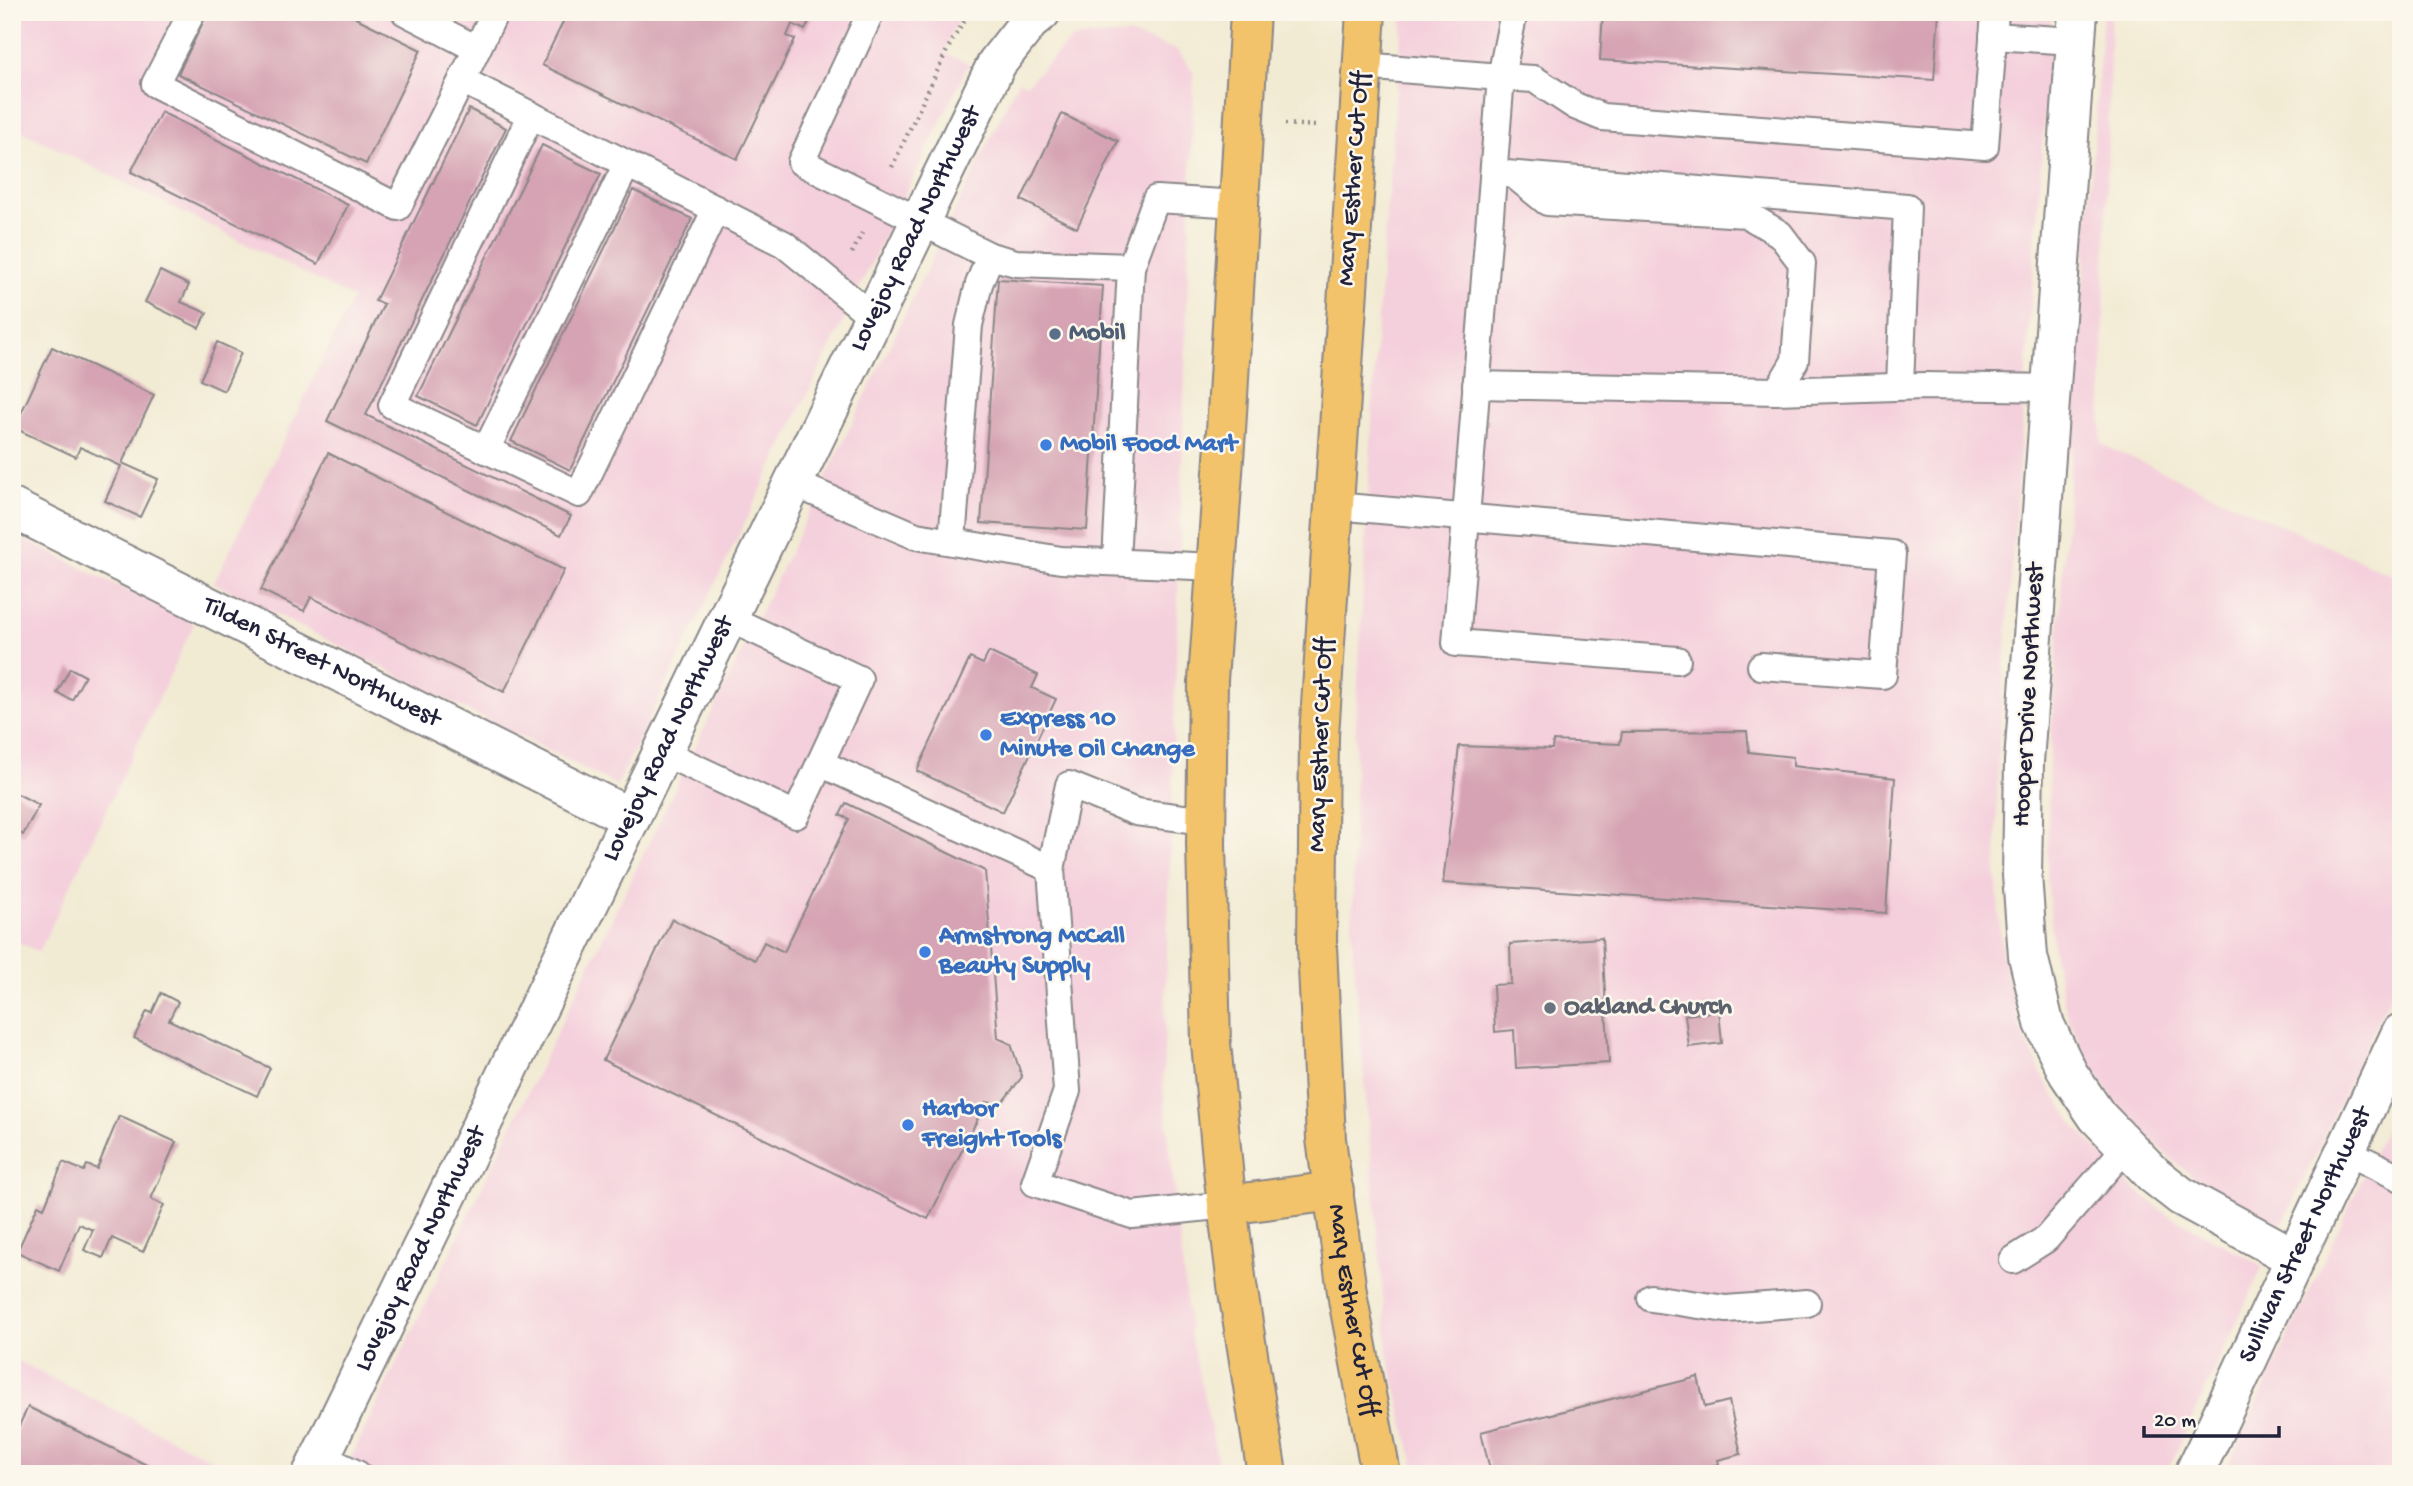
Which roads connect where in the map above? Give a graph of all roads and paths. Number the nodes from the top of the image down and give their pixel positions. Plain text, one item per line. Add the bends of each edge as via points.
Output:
1 (192, 12) edge
2 (405, 12) edge
3 (495, 12) edge
4 (871, 12) edge
5 (1250, 12) edge
6 (1366, 12) edge
7 (1514, 12) edge
8 (1026, 16) edge
9 (1994, 24) edge
10 (2077, 27) edge
11 (477, 49) junction
12 (1362, 66) junction
13 (1501, 77) junction
14 (462, 80) junction
15 (530, 115) junction
16 (1244, 121) junction
17 (1358, 129) junction
18 (627, 164) junction
19 (1504, 174) junction
20 (1239, 204) junction
21 (716, 209) junction
22 (920, 222) junction
23 (990, 256) junction
24 (1131, 267) junction
25 (873, 317) junction
26 (1476, 385) junction
27 (1900, 386) junction
28 (2050, 388) junction
29 (1777, 391) junction
30 (486, 450) junction
31 (793, 483) junction
32 (1334, 506) junction
33 (12, 508) edge
34 (1466, 518) junction
35 (952, 541) junction
36 (1116, 562) junction
37 (1216, 567) junction
38 (728, 618) junction
39 (1677, 660) dead end
40 (1761, 666) dead end
41 (662, 752) junction
42 (820, 763) junction
43 (631, 818) junction
44 (1206, 821) junction
45 (1051, 869) junction
46 (2401, 1033) edge
47 (2127, 1146) junction
48 (2345, 1151) junction
49 (2401, 1178) edge
50 (1334, 1191) junction
51 (1227, 1205) junction
52 (2295, 1258) junction
53 (2013, 1260) dead end
54 (1651, 1298) dead end
55 (1807, 1303) dead end
56 (316, 1465) edge
57 (357, 1474) edge
58 (1267, 1474) edge
59 (1381, 1474) edge
60 (2194, 1474) edge

1 - 14 lane via 155,84 398,207
2 - 11 lane
3 - 11 lane
4 - 22 lane via 801,162
5 - 16 main road
6 - 12 main road, Mary Esther Cut Off
7 - 13 lane
8 - 22 street, Lovejoy Road Northwest via 997,63
9 - 10 lane
9 - 13 lane via 1985,146 1602,117 1575,106 1534,79
10 - 28 street, Hooper Drive Northwest
11 - 14 lane
12 - 13 lane
12 - 17 main road, Mary Esther Cut Off
13 - 19 lane
14 - 15 lane
15 - 18 lane
15 - 30 lane via 392,405
16 - 17 path
16 - 20 main road
17 - 32 main road, Mary Esther Cut Off
18 - 21 lane
18 - 30 lane
19 - 26 lane
19 - 27 lane via 1907,207
19 - 29 lane via 1547,202 1746,214 1780,234 1802,263 1795,361
20 - 24 lane via 1156,199
20 - 37 main road
21 - 25 lane via 784,244
21 - 30 lane via 579,494
22 - 23 lane
22 - 25 street, Lovejoy Road Northwest
23 - 24 lane via 1016,263
23 - 35 lane via 969,325
24 - 36 lane
25 - 31 street, Lovejoy Road Northwest
26 - 29 lane
26 - 34 lane
27 - 28 lane
27 - 29 lane
28 - 47 street, Hooper Drive Northwest via 2024,762 2022,875 2028,956 2044,1023 2068,1073 2096,1116
31 - 35 lane via 916,536
31 - 38 street, Lovejoy Road Northwest
32 - 34 lane
32 - 50 main road, Mary Esther Cut Off via 1320,736 1317,946 1326,1139
33 - 43 street, Tilden Street Northwest
34 - 39 lane via 1456,643
34 - 40 lane via 1892,554 1883,676
35 - 36 lane via 1061,559
36 - 37 lane
37 - 44 main road via 1208,680
38 - 41 street, Lovejoy Road Northwest
38 - 42 lane via 859,679
41 - 42 lane via 796,815
41 - 43 street, Lovejoy Road Northwest
42 - 45 lane
43 - 56 street, Lovejoy Road Northwest
44 - 45 lane via 1136,812 1069,785
44 - 51 main road via 1212,1043
45 - 51 lane via 1067,1091 1035,1183 1132,1215
46 - 48 street, Sullivan Street Northwest
47 - 52 street, Hooper Drive Northwest via 2181,1196
47 - 53 lane via 2046,1239
48 - 49 lane
48 - 52 street, Sullivan Street Northwest
50 - 51 main road
50 - 59 main road, Mary Esther Cut Off via 1348,1299
51 - 58 main road
52 - 60 street, Sullivan Street Northwest
54 - 55 lane via 1726,1309
56 - 57 lane

